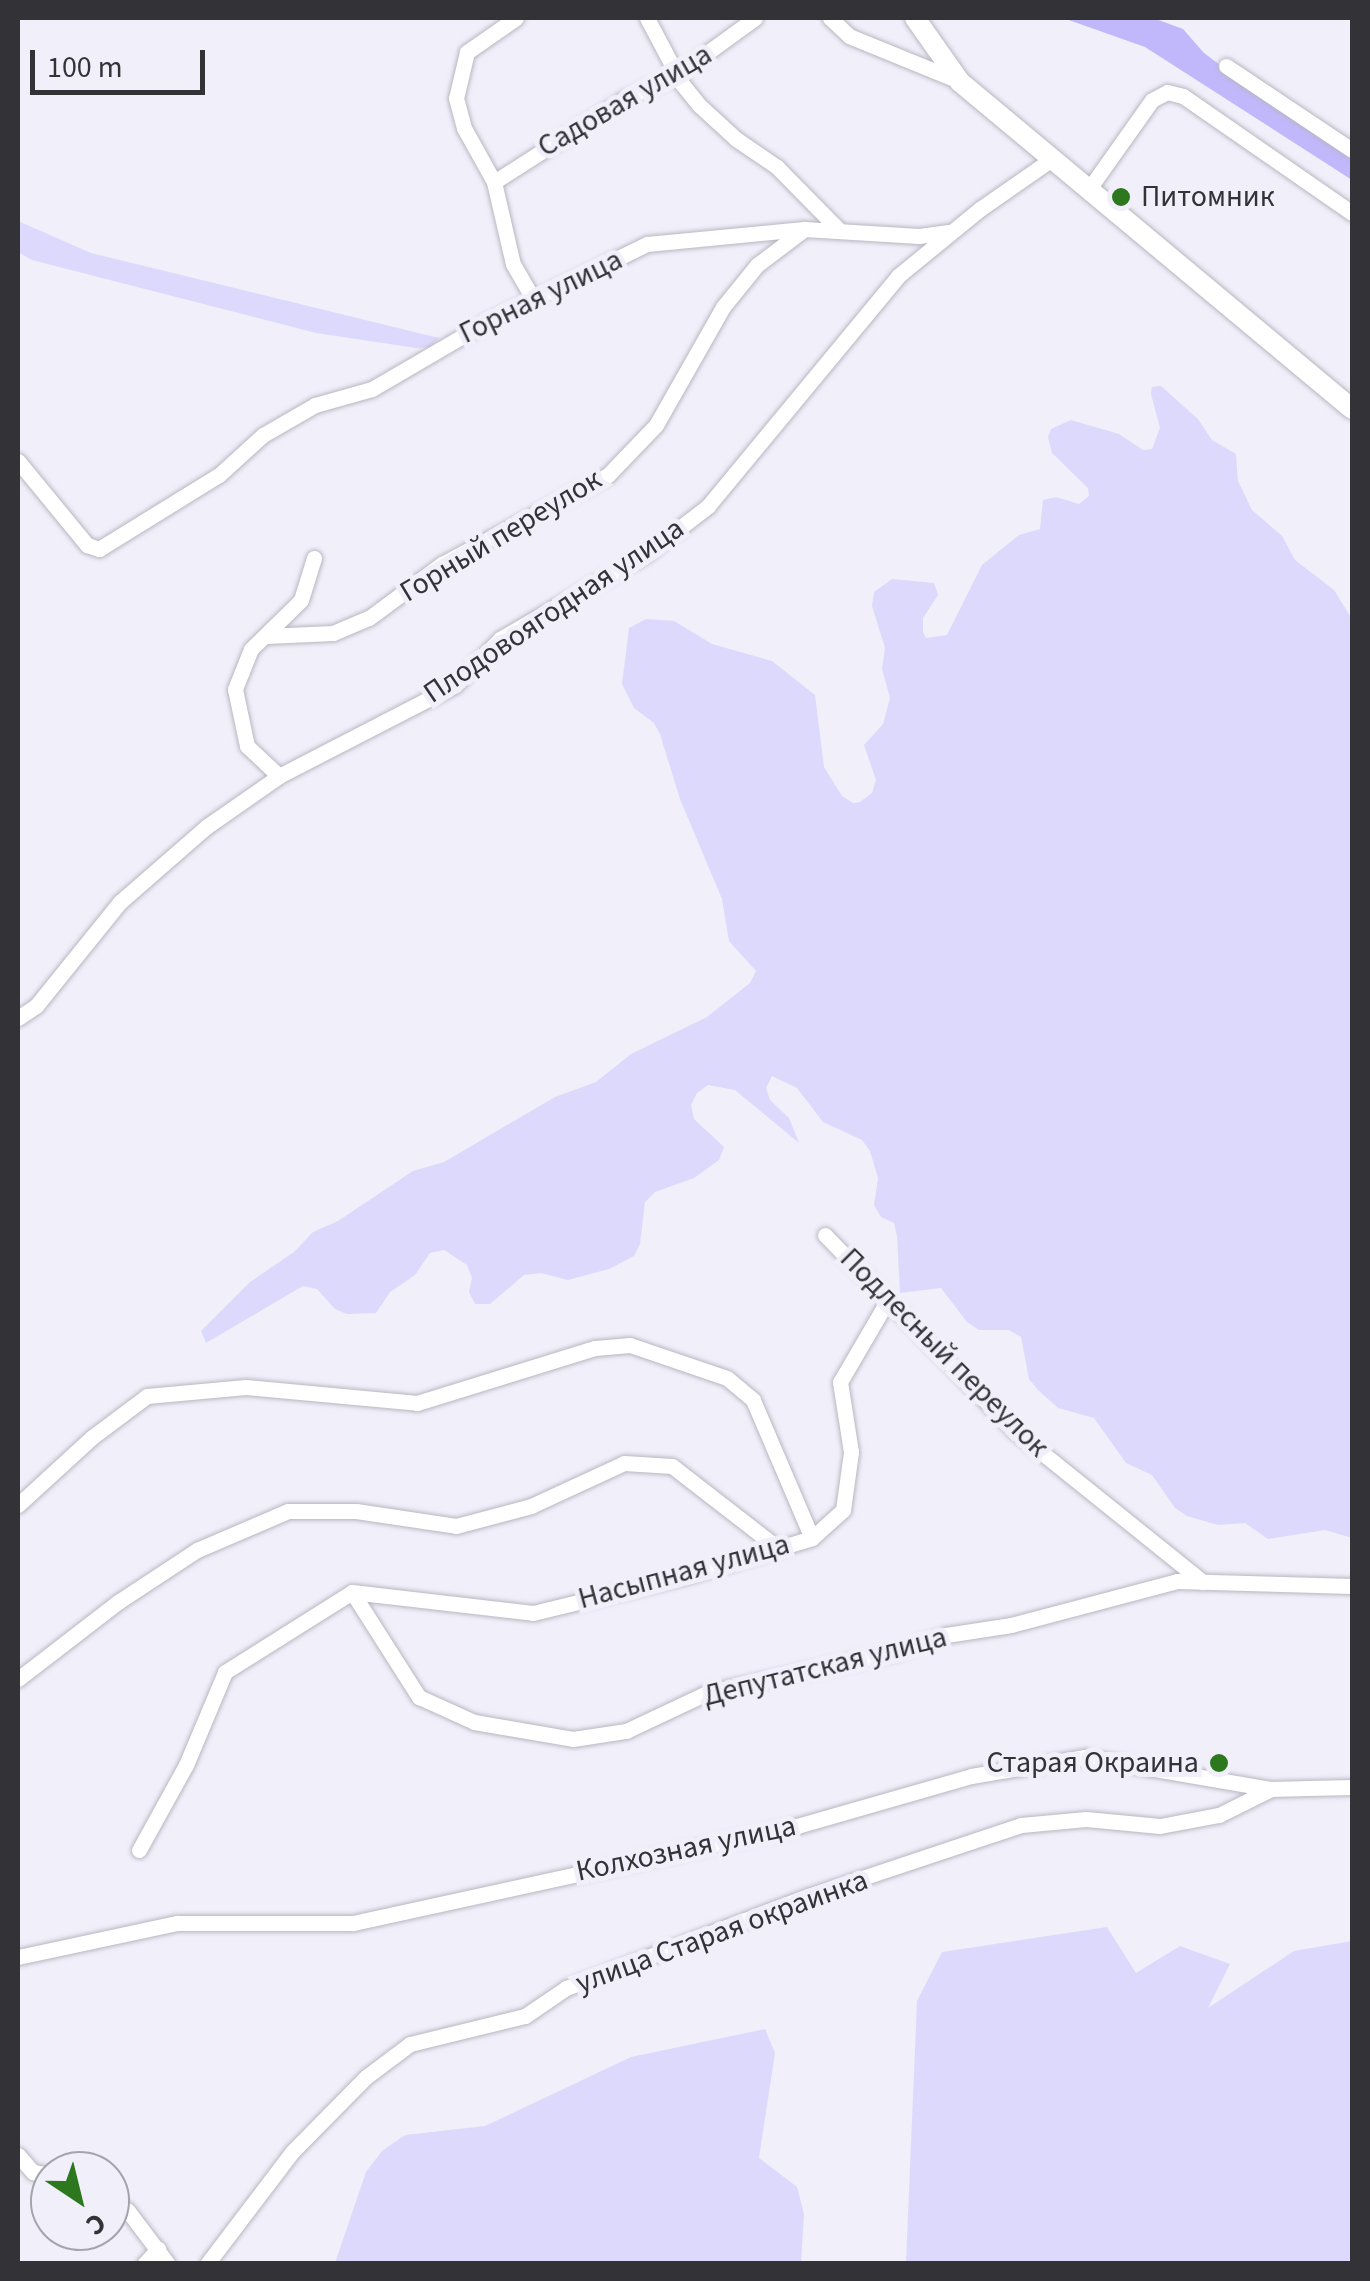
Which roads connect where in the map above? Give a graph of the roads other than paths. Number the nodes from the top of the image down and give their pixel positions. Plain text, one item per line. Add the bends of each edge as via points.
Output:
1 (516, 18) edge
2 (647, 18) edge
3 (754, 18) edge
4 (830, 18) edge
5 (915, 18) edge
6 (1226, 66) dead end
7 (678, 74) junction
8 (960, 82) junction
9 (1352, 150) edge
10 (1053, 158) junction
11 (494, 182) junction
12 (1091, 186) junction
13 (1352, 213) edge
14 (804, 229) junction
15 (839, 230) junction
16 (950, 232) junction
17 (533, 298) junction
18 (1352, 409) edge
19 (18, 461) edge
20 (314, 558) dead end
21 (266, 636) junction
22 (279, 776) junction
23 (18, 1018) edge
24 (826, 1234) dead end
25 (888, 1300) junction
26 (18, 1505) edge
27 (812, 1538) junction
28 (775, 1546) junction
29 (1203, 1582) junction
30 (1352, 1586) edge
31 (352, 1592) junction
32 (18, 1680) edge
33 (1352, 1788) edge
34 (1271, 1789) junction
35 (139, 1850) dead end
36 (18, 1957) edge
37 (130, 2214) edge
38 (158, 2249) junction
39 (144, 2264) edge
40 (168, 2264) edge
41 (207, 2264) edge

1 - 11 street via 467,52 456,98 464,128
2 - 7 street
3 - 7 street, Садовая улица
4 - 8 street via 849,36
5 - 8 main road
6 - 9 street
7 - 11 street, Садовая улица
7 - 15 street via 716,122 777,167
8 - 10 main road
10 - 12 main road
10 - 16 street, Плодовоягодная улица
11 - 17 street via 512,264
12 - 13 street via 1152,100 1167,92 1183,96
12 - 18 main road
14 - 15 street, Горная улица
14 - 17 street, Горная улица via 647,244
14 - 21 street, Горный переулок via 757,265 723,307 656,425 608,474 442,564 368,618 333,634
15 - 16 street, Горная улица
16 - 22 street, Плодовоягодная улица via 898,276 708,506 646,554 500,639 455,684
17 - 19 street, Горная улица via 372,389 304,412 98,549
20 - 21 street via 301,600
21 - 22 street via 240,668 235,689 248,746
22 - 23 street, Плодовоягодная улица via 206,827 120,902 36,1006
24 - 25 street, Подлесный переулок
25 - 27 street, Насыпная улица via 840,1382 852,1452 843,1510
25 - 29 street, Подлесный переулок via 1015,1431
26 - 27 street via 147,1396 246,1387 417,1402 595,1348 630,1345 727,1378 752,1400
27 - 28 street, Насыпная улица
28 - 31 street, Насыпная улица via 689,1575 533,1613
28 - 32 street via 672,1466 624,1463 531,1506 456,1526 356,1511 288,1510 197,1550
29 - 30 street, Депутатская улица
29 - 31 street, Депутатская улица via 1178,1581 709,1692 626,1731 574,1739 474,1722 419,1697
31 - 35 street via 225,1672
33 - 34 street, Колхозная улица
34 - 36 street, Колхозная улица via 1085,1757 971,1776 797,1826 353,1923 177,1923
34 - 41 street, улица Старая окраинка via 1218,1815 1160,1826 1086,1819 1021,1825 566,1988 525,2016 410,2044 366,2077 292,2152
37 - 38 street
38 - 39 street
38 - 40 street

